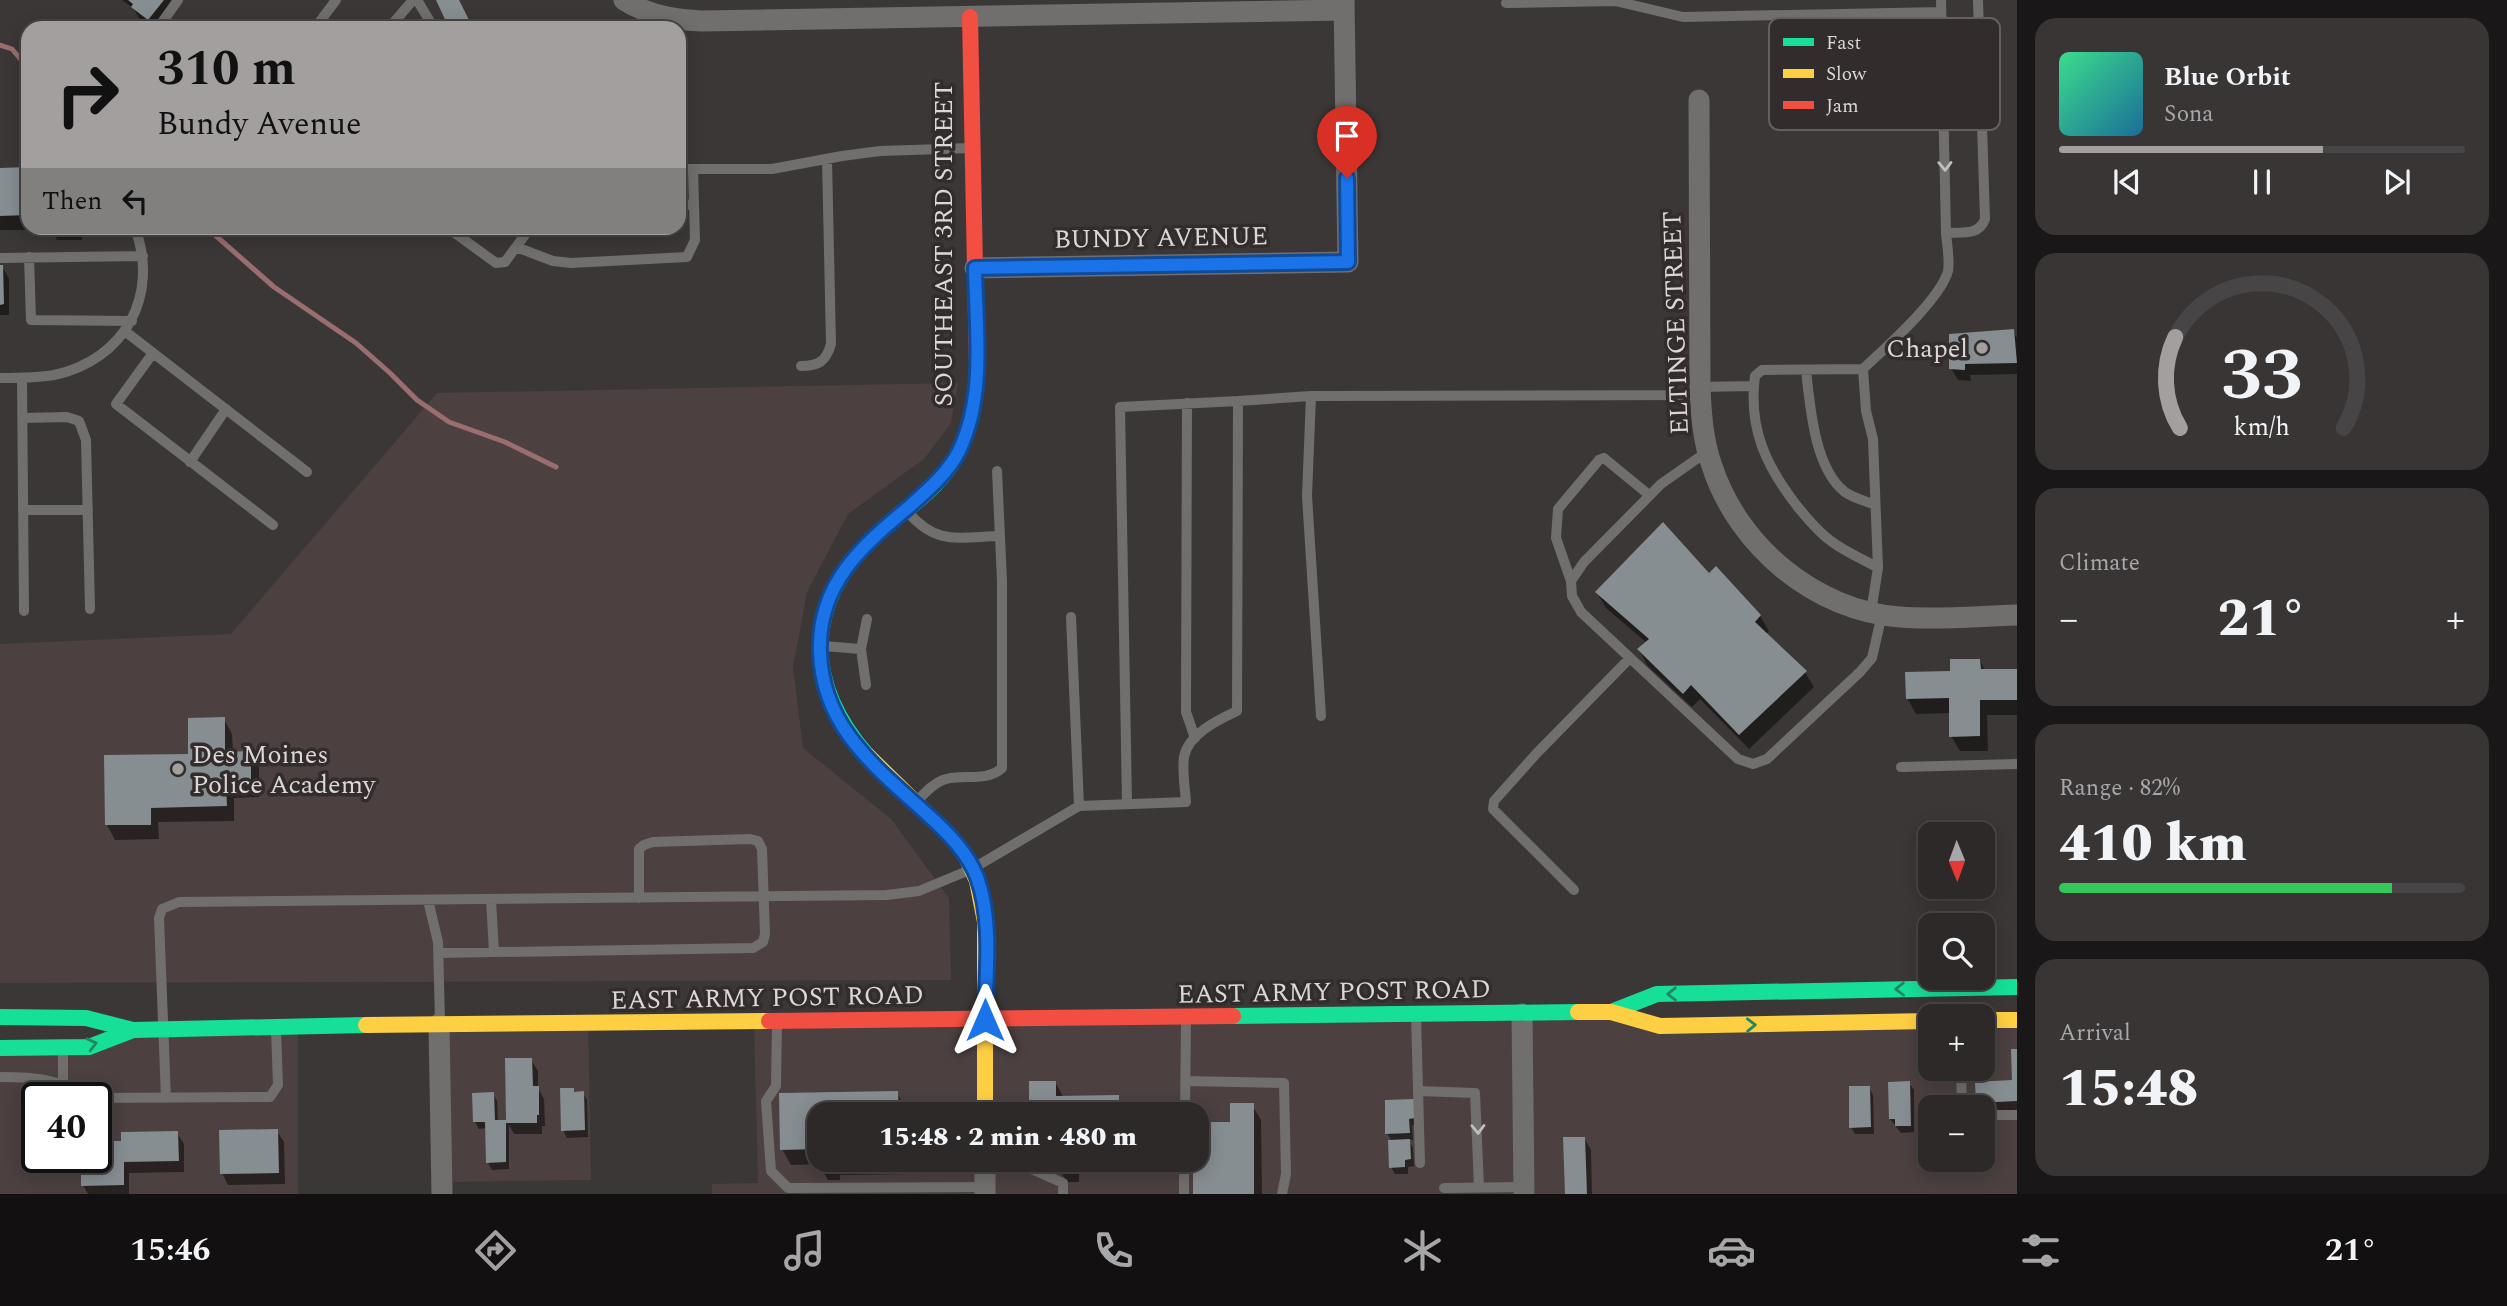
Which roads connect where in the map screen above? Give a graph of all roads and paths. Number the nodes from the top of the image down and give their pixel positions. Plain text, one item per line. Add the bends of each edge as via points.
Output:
1 (178, 0) edge
2 (336, 0) edge
3 (415, 0) edge
4 (624, 0) edge
5 (1941, 0) edge
6 (1978, 0) edge
7 (1635, 2) edge
8 (1506, 3) dead end
9 (1344, 5) edge
10 (1941, 12) junction
11 (970, 17) junction
12 (1941, 18) edge
13 (1979, 18) edge
14 (163, 21) edge
15 (320, 21) edge
16 (396, 21) edge
17 (429, 21) edge
18 (1699, 100) dead end
19 (1944, 130) edge
20 (1982, 130) edge
21 (973, 148) junction
22 (827, 159) junction
23 (686, 169) edge
24 (693, 169) junction
25 (694, 204) junction
26 (686, 205) edge
27 (1946, 233) junction
28 (137, 235) edge
29 (462, 235) edge
30 (525, 235) edge
31 (516, 247) junction
32 (143, 256) junction
33 (29, 257) junction
34 (0, 258) edge
35 (975, 268) junction
36 (132, 321) junction
37 (126, 332) junction
38 (153, 353) junction
39 (801, 366) dead end
40 (1863, 369) junction
41 (1806, 370) junction
42 (0, 378) edge
43 (22, 378) junction
44 (1754, 386) junction
45 (1701, 391) junction
46 (1311, 396) junction
47 (1238, 401) junction
48 (1187, 403) junction
49 (226, 410) junction
50 (23, 418) junction
51 (1708, 451) junction
52 (190, 462) junction
53 (998, 471) dead end
54 (307, 472) dead end
55 (1649, 495) junction
56 (1875, 505) junction
57 (906, 509) junction
58 (23, 510) junction
59 (88, 510) junction
60 (273, 526) dead end
61 (1000, 536) junction
62 (1878, 568) junction
63 (1571, 581) junction
64 (90, 609) dead end
65 (24, 611) dead end
66 (1877, 613) junction
67 (2017, 615) edge
68 (1071, 617) dead end
69 (867, 619) dead end
70 (820, 646) junction
71 (861, 649) junction
72 (1630, 658) junction
73 (866, 685) dead end
74 (1321, 716) dead end
75 (1195, 738) junction
76 (2017, 764) edge
77 (1901, 767) dead end
78 (915, 803) junction
79 (1127, 804) junction
80 (1079, 806) junction
81 (972, 869) junction
82 (1574, 890) dead end
83 (765, 896) junction
84 (639, 898) junction
85 (428, 900) junction
86 (491, 900) junction
87 (494, 952) junction
88 (439, 953) junction
89 (2017, 987) edge
90 (1611, 1012) junction
91 (1522, 1014) junction
92 (1416, 1015) junction
93 (0, 1017) edge
94 (1186, 1017) junction
95 (985, 1020) junction
96 (1995, 1020) edge
97 (2017, 1020) edge
98 (777, 1021) junction
99 (1918, 1021) edge
100 (439, 1024) junction
101 (276, 1028) junction
102 (163, 1029) junction
103 (133, 1030) junction
104 (0, 1048) edge
105 (63, 1048) junction
106 (0, 1077) edge
107 (1186, 1081) junction
108 (55, 1082) edge
109 (63, 1082) edge
110 (1418, 1091) junction
111 (112, 1098) edge
112 (166, 1098) junction
113 (985, 1102) edge
114 (1185, 1102) edge
115 (1995, 1115) edge
116 (2017, 1115) edge
117 (1420, 1163) dead end
118 (985, 1172) edge
119 (1038, 1172) edge
120 (1184, 1172) edge
121 (1479, 1187) junction
122 (1444, 1188) dead end
123 (1524, 1190) edge
124 (788, 1191) edge
125 (985, 1191) edge
126 (442, 1194) edge
127 (1063, 1194) edge
128 (1184, 1194) edge
129 (1282, 1194) edge

1 - 14 lane
2 - 15 lane
3 - 16 lane
3 - 17 lane
4 - 11 street via 676,20
5 - 10 lane
6 - 13 lane
7 - 8 lane
7 - 10 lane via 1683,17
9 - 11 street
9 - 35 street, BUNDY AVENUE via 1348,262
10 - 12 lane
11 - 21 main road, SOUTHEAST 3RD STREET
18 - 45 street, ELTINGE STREET
19 -> 27 lane
20 - 27 lane via 1982,226 1976,232
21 - 22 lane via 880,151
21 - 35 main road, SOUTHEAST 3RD STREET
22 - 24 lane via 772,169
22 - 39 lane via 831,344 823,362
23 - 24 lane
24 - 25 lane
25 - 26 lane
25 - 31 lane via 695,240 687,257 570,263
27 - 40 lane via 1949,268 1945,279
28 - 32 lane
29 - 31 lane via 496,263 505,262
30 - 31 lane
32 - 33 lane
32 - 36 lane via 143,291
33 - 34 lane
33 - 36 lane via 30,320
35 - 57 main road, SOUTHEAST 3RD STREET via 975,406 957,454 942,477
36 - 37 lane
37 - 38 lane
37 - 43 lane via 77,368
38 - 49 lane
38 - 52 lane via 116,404
40 - 41 lane
40 - 56 lane via 1873,439
41 - 44 lane via 1762,370 1755,376
41 - 56 lane via 1815,437 1828,469 1845,492
42 - 43 lane
43 - 50 lane
44 - 45 lane
44 - 62 lane via 1759,442 1777,480 1830,541
45 - 46 lane
45 - 51 street, ELTINGE STREET
46 - 47 lane
46 - 74 lane via 1307,496
47 - 48 lane
47 - 75 lane via 1237,711
48 - 75 lane via 1186,712
48 - 79 lane via 1120,407
49 - 52 lane
49 - 54 lane
50 - 58 lane
50 - 59 lane via 79,421 86,440
51 - 55 lane
51 - 66 street, ELTINGE STREET via 1724,496 1761,549 1813,590
52 - 60 lane
53 - 61 lane
55 - 63 lane
55 - 63 lane via 1604,458 1599,460 1558,509 1556,538
56 - 62 lane
57 - 61 lane via 929,533 948,538
57 - 70 main road, SOUTHEAST 3RD STREET via 855,555 840,576 829,599
58 - 59 lane
58 - 65 lane
59 - 64 lane
61 - 78 lane via 1002,768 992,775 945,779
62 - 66 lane
63 - 72 lane via 1572,596 1581,611
66 - 67 street, ELTINGE STREET via 1900,617
66 - 72 lane via 1872,659 1767,759 1754,764 1738,759
68 - 80 lane
69 - 71 lane
70 - 71 lane
70 - 78 main road, SOUTHEAST 3RD STREET via 822,677 841,725 859,750
71 - 73 lane
72 - 82 lane via 1494,801 1493,809
75 - 79 lane via 1184,756 1186,802
76 - 77 lane
78 - 81 main road, SOUTHEAST 3RD STREET via 965,854
79 - 80 lane
80 - 81 lane
81 - 83 lane via 919,891
81 - 95 main road, SOUTHEAST 3RD STREET via 983,898
83 - 84 lane
83 - 84 lane via 762,849 750,839 644,845 639,849
83 - 87 lane via 764,942 752,948
84 - 86 lane
85 - 86 lane
85 - 88 lane
85 - 102 lane via 179,902 168,906 159,918
86 - 87 lane
87 - 88 lane
88 - 100 lane
89 -> 90 main road, EAST ARMY POST ROAD via 1657,994
90 - 91 main road, EAST ARMY POST ROAD
90 -> 99 main road, EAST ARMY POST ROAD via 1660,1026
91 - 92 main road, EAST ARMY POST ROAD
91 - 123 street
92 - 94 main road, EAST ARMY POST ROAD
92 - 110 lane
93 - 103 main road, EAST ARMY POST ROAD via 86,1018
94 - 95 main road, EAST ARMY POST ROAD
94 - 107 lane
95 - 98 main road, EAST ARMY POST ROAD
95 - 113 main road, SOUTHEAST 3RD STREET
96 - 97 main road
98 - 100 main road, EAST ARMY POST ROAD
98 - 124 lane via 776,1086 766,1101 771,1171
100 - 101 main road, EAST ARMY POST ROAD
100 - 126 street
101 - 102 main road, EAST ARMY POST ROAD
101 - 112 lane via 278,1085 270,1097
102 - 103 main road, EAST ARMY POST ROAD
102 - 112 lane
105 -> 103 main road, EAST ARMY POST ROAD via 89,1047
104 - 105 main road, EAST ARMY POST ROAD
105 - 109 lane
106 - 108 lane
107 - 114 lane
107 - 129 lane via 1284,1083 1286,1174
110 - 117 lane
110 -> 121 lane via 1475,1093
111 - 112 lane
115 - 116 lane
118 - 125 street
119 - 127 lane via 1063,1183
120 - 128 lane
121 - 122 lane
121 - 123 lane
124 - 125 lane

